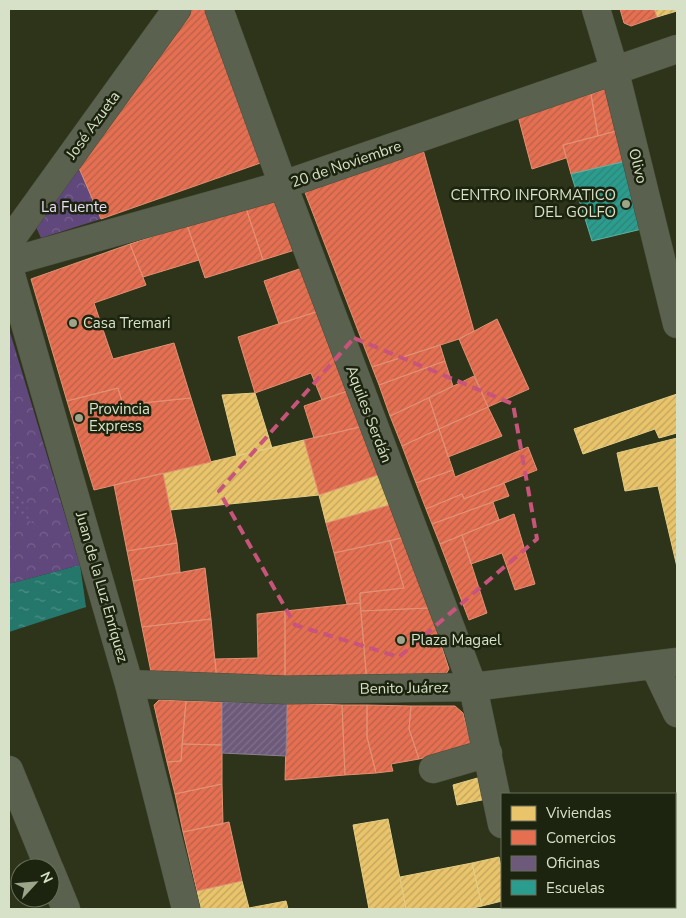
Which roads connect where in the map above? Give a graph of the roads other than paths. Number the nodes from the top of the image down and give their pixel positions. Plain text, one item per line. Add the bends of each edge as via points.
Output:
1 (177, 9) edge
2 (219, 9) edge
3 (596, 9) edge
4 (677, 49) edge
5 (615, 72) junction
6 (282, 186) junction
7 (9, 242) edge
8 (9, 262) edge
9 (9, 268) edge
10 (15, 313) edge
11 (677, 324) edge
12 (666, 664) edge
13 (130, 684) junction
14 (473, 687) junction
15 (677, 713) edge
16 (488, 753) junction
17 (433, 769) dead end
18 (9, 770) edge
19 (501, 819) edge
20 (45, 858) edge
21 (60, 894) edge
22 (66, 909) edge
23 (186, 909) edge

1 - 7 street, José Azueta
2 - 6 street, Aquiles Serdán
3 - 5 street, Olivo
4 - 5 street, 20 de Noviembre
5 - 6 street, 20 de Noviembre
5 - 11 street, Olivo
6 - 8 street, 20 de Noviembre
6 - 14 street, Aquiles Serdán
9 - 10 street, Juan de la Luz Enríquez
10 - 13 street, Juan de la Luz Enríquez
12 - 14 street, Benito Juárez
12 - 15 street
13 - 14 street, Benito Juárez via 287,690
13 - 23 street, Juan de la Luz Enríquez
14 - 16 street, Aquiles Serdán
16 - 17 street
16 - 19 street, Aquiles Serdán
18 - 20 street
21 - 22 street

